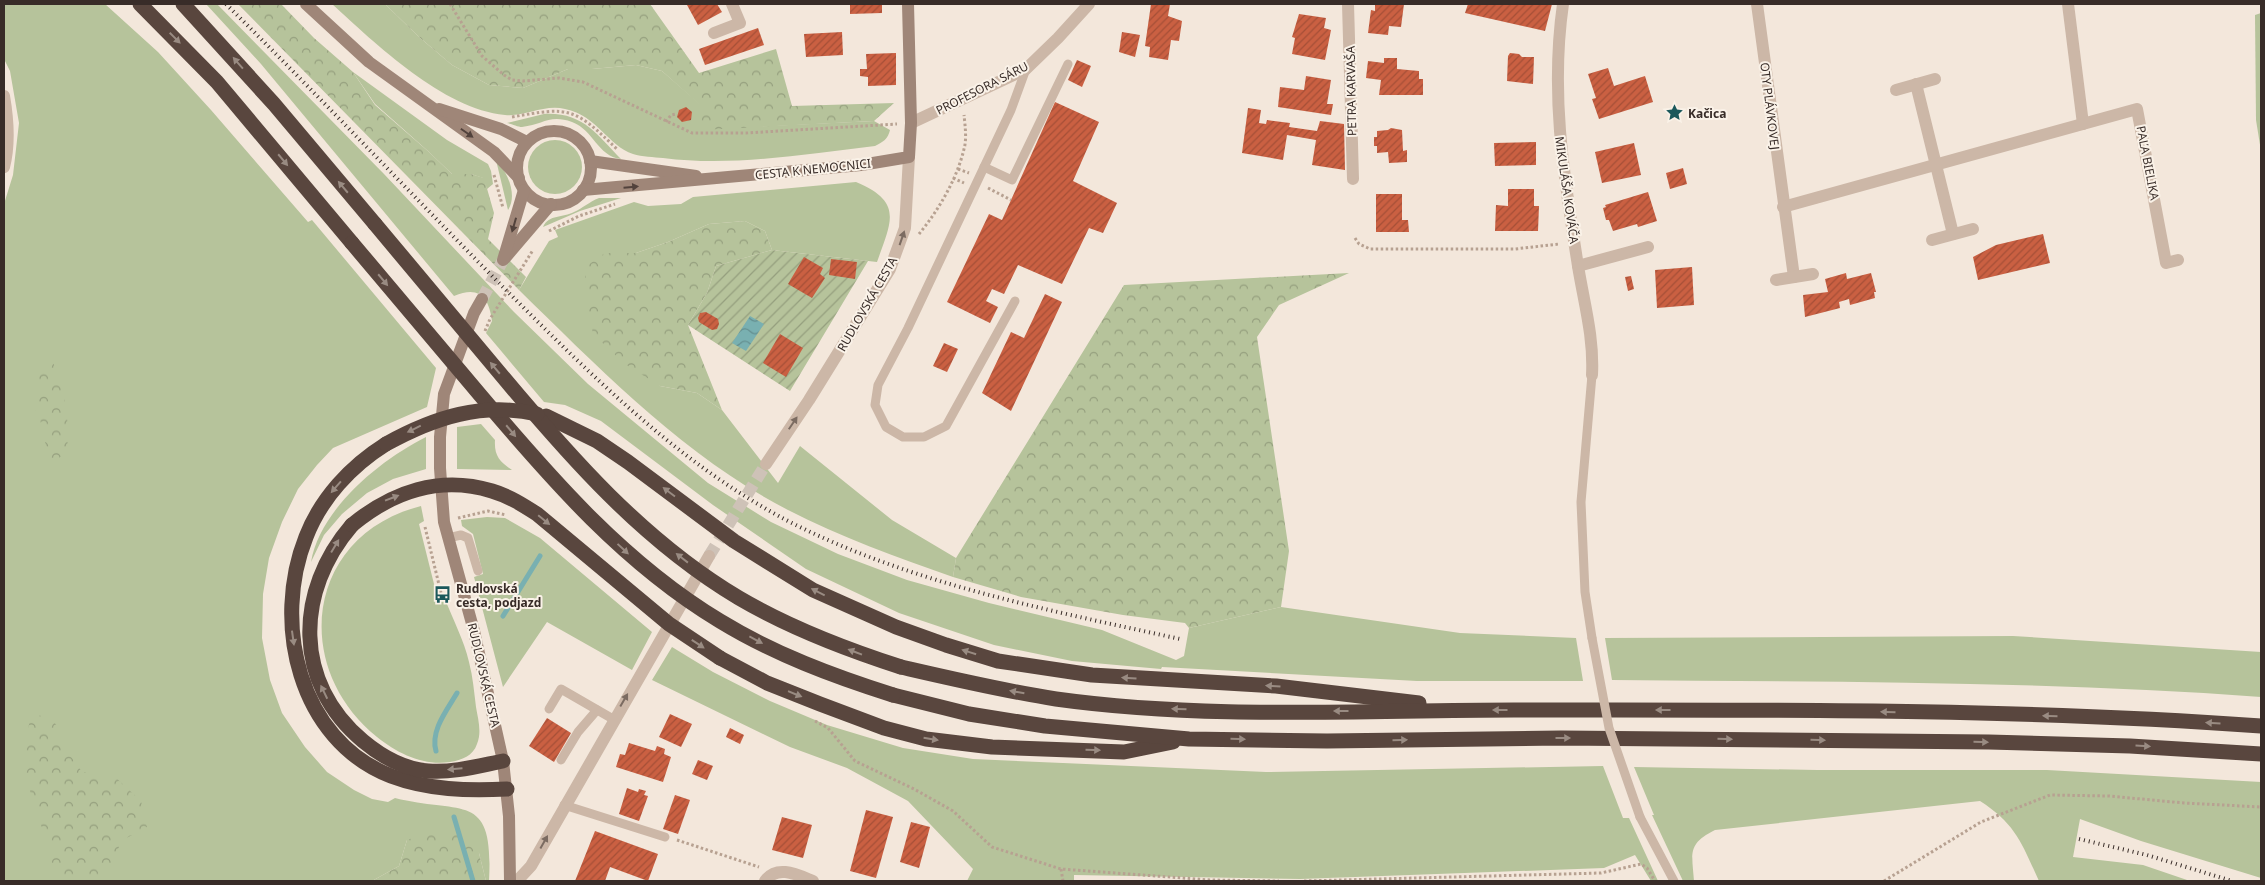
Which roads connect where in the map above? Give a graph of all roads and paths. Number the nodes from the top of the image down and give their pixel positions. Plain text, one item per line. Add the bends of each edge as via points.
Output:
1 (140, 4) edge
2 (183, 4) edge
3 (306, 4) edge
4 (450, 4) edge
5 (732, 4) edge
6 (908, 4) edge
7 (1089, 4) edge
8 (1348, 4) edge
9 (1563, 4) edge
10 (1757, 4) edge
11 (2068, 4) edge
12 (714, 33) dead end
13 (1068, 64) dead end
14 (1026, 69) junction
15 (1935, 79) dead end
16 (1916, 84) junction
17 (1896, 90) dead end
18 (4, 96) edge
19 (961, 99) junction
20 (427, 105) junction
21 (676, 114) dead end
22 (504, 119) dead end
23 (666, 122) junction
24 (911, 123) junction
25 (897, 124) dead end
26 (2083, 124) junction
27 (527, 142) junction
28 (619, 151) dead end
29 (909, 158) junction
30 (590, 161) junction
31 (1935, 165) junction
32 (4, 167) edge
33 (984, 167) junction
34 (493, 170) dead end
35 (716, 179) junction
36 (1353, 179) dead end
37 (976, 182) junction
38 (521, 184) junction
39 (583, 190) junction
40 (1011, 200) dead end
41 (619, 202) dead end
42 (551, 204) junction
43 (1783, 207) junction
44 (504, 213) dead end
45 (1973, 228) dead end
46 (543, 234) dead end
47 (1952, 234) junction
48 (1355, 238) dead end
49 (1574, 240) junction
50 (1932, 240) dead end
51 (913, 241) dead end
52 (1648, 247) dead end
53 (534, 249) dead end
54 (2178, 260) dead end
55 (1578, 266) junction
56 (1813, 274) dead end
57 (1794, 277) junction
58 (1776, 280) dead end
59 (482, 299) tunnel mouth
60 (1015, 301) dead end
61 (483, 337) dead end
62 (1592, 375) joint
63 (766, 464) tunnel mouth
64 (456, 508) dead end
65 (457, 518) dead end
66 (425, 527) dead end
67 (448, 538) junction
68 (709, 556) tunnel mouth
69 (478, 571) dead end
70 (442, 598) dead end
71 (549, 709) dead end
72 (597, 710) junction
73 (1478, 710) junction
74 (613, 719) junction
75 (810, 719) dead end
76 (2261, 726) edge
77 (1189, 739) junction
78 (2261, 754) edge
79 (561, 760) dead end
80 (503, 761) junction
81 (507, 789) junction
82 (564, 805) junction
83 (2261, 807) edge
84 (665, 837) joint
85 (741, 860) dead end
86 (1061, 869) junction
87 (510, 881) edge
88 (517, 881) edge
89 (765, 881) edge
90 (813, 881) edge
91 (1063, 881) edge
92 (1279, 881) edge
93 (1304, 881) edge
94 (1655, 881) edge
95 (1674, 881) edge
96 (1884, 881) edge

1 -> 77 highway, bridge via 216,82 528,452 584,512 674,591 720,621 810,667 893,695 970,714 1045,726
73 -> 2 highway, bridge via 1255,712 1057,699 901,667 836,645 738,598 648,532 606,494 549,432 268,97
3 - 20 street via 369,62
4 - 23 path via 482,56 512,80 559,78 583,82
5 - 12 street via 740,23
6 - 24 street, RUDLOVSKÁ CESTA
7 - 14 street, PROFESORA SÁRU
8 - 36 street, PETRA KARVAŠA
9 - 49 street, MIKULÁŠA KOVÁČA via 1556,82 1558,134
10 - 43 street, OTY PLÁVKOVEJ
11 - 26 street
13 - 33 lane via 1012,180
14 - 19 street, PROFESORA SÁRU
14 - 33 lane
15 - 16 street
16 - 17 street
16 - 31 street
18 - 32 street via 8,140
19 - 24 street, PROFESORA SÁRU
19 - 51 path via 965,147 958,168 930,221
20 - 27 street via 501,129
20 -> 38 street via 494,152
21 - 23 path
22 - 28 path via 549,110 565,111 587,120
23 - 25 path via 683,131 702,134
24 - 29 street, RUDLOVSKÁ CESTA
26 - 31 street
26 - 54 street, PAĽA BIELIKA via 2137,109 2166,262
27 - 30 street via 542,133 563,132 581,143
27 - 38 street via 517,163
29 - 35 street, CESTA K NEMOCNICI
63 -> 29 street, RUDLOVSKÁ CESTA via 890,269 905,228
30 - 35 street, CESTA K NEMOCNICI
30 - 39 street via 590,176
31 - 43 street
31 - 47 street
33 - 37 lane
34 - 44 path
39 -> 35 street, CESTA K NEMOCNICI
37 - 40 path
37 - 60 lane via 878,385 875,405 886,427 903,437 924,437 946,426
38 - 42 street via 536,200
38 -> 42 street via 503,260
39 - 42 street, CESTA K NEMOCNICI via 569,202
41 - 46 path via 579,216
43 - 57 street, OTY PLÁVKOVEJ
45 - 47 street
47 - 50 street
48 - 49 path via 1370,249 1515,249
49 - 55 street, MIKULÁŠA KOVÁČA
52 - 55 street
53 - 61 path via 490,319
55 - 62 street, MIKULÁŠA KOVÁČA via 1593,350
56 - 57 street
57 - 58 street
59 - 67 street, RUDLOVSKÁ CESTA via 444,394 440,468
62 - 95 lane, bridge via 1581,502 1585,592 1601,696 1640,817
64 - 65 path
66 - 70 path
67 - 69 lane via 461,535 468,538
67 - 80 street, RUDLOVSKÁ CESTA via 474,632
74 -> 68 street
71 - 72 lane via 561,689
72 - 74 lane
72 - 79 lane via 578,732
76 -> 73 highway via 2122,717 1746,710
73 -> 81 highway, bridge via 1276,686 1092,675 998,662 896,628 813,590 734,540 597,441 546,416 507,410 469,412 419,426 386,444 369,454 333,489 306,536 292,586 290,614 299,672 310,701 342,745 390,776 437,788
74 - 82 street
75 - 86 path via 828,728 856,761 953,811 992,847
77 -> 78 highway via 1988,742
80 -> 77 highway, bridge via 459,770 427,771 397,763 350,730 332,708 313,663 309,632 312,600 322,569 338,541 352,525 384,502 413,490 470,486 514,500 537,514 669,624 720,658 767,682 884,728 926,738 992,747 1124,752
80 - 81 street, RUDLOVSKÁ CESTA
81 - 87 street, RUDLOVSKÁ CESTA
82 - 84 lane
88 -> 82 street via 531,866
83 - 96 path via 2050,794 1981,822
84 - 85 path
86 - 91 path
86 - 92 path via 1210,880
89 - 90 street via 780,872 790,872
93 - 94 path via 1601,873 1641,864

